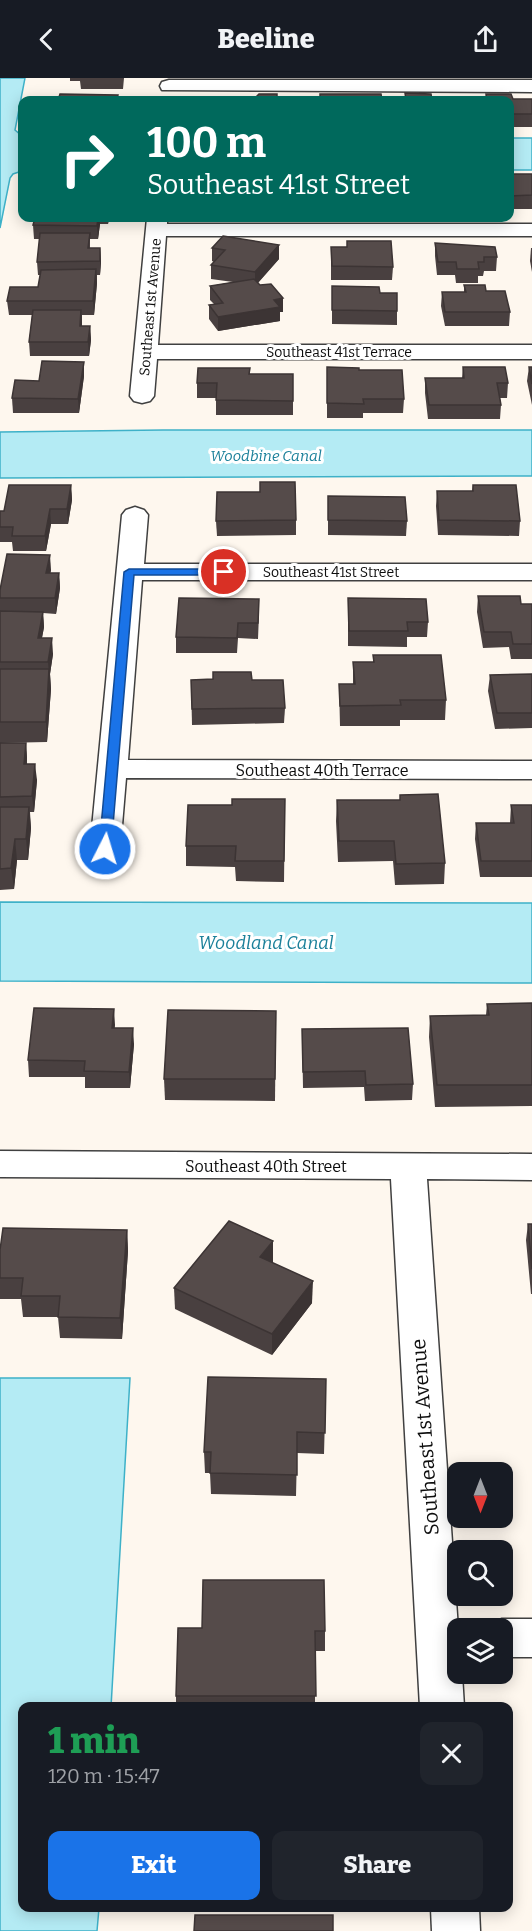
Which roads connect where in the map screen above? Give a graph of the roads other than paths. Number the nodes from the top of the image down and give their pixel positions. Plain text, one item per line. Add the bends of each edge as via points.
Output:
1 (532, 86) edge
2 (168, 88) edge
3 (157, 224) edge
4 (532, 230) edge
5 (146, 352) junction
6 (532, 352) edge
7 (142, 396) dead end
8 (135, 515) dead end
9 (129, 572) junction
10 (532, 572) edge
11 (112, 769) junction
12 (532, 770) edge
13 (105, 849) dead end
14 (0, 1164) edge
15 (408, 1166) junction
16 (532, 1167) edge
17 (447, 1638) edge
18 (513, 1638) edge
19 (532, 1638) edge
20 (442, 1702) edge
21 (455, 1912) edge
22 (456, 1931) edge

1 - 2 street
3 - 4 street
3 - 5 street, Southeast 1st Avenue
5 - 6 street, Southeast 41st Terrace
5 - 7 street, Southeast 1st Avenue
8 - 9 street
9 - 10 street, Southeast 41st Street
9 - 11 street
11 - 12 street, Southeast 40th Terrace
11 - 13 street
14 - 15 street, Southeast 40th Street
15 - 16 street, Southeast 40th Street
15 - 17 street, Southeast 1st Avenue
17 - 20 street, Southeast 1st Avenue
18 - 19 street
21 - 22 street

